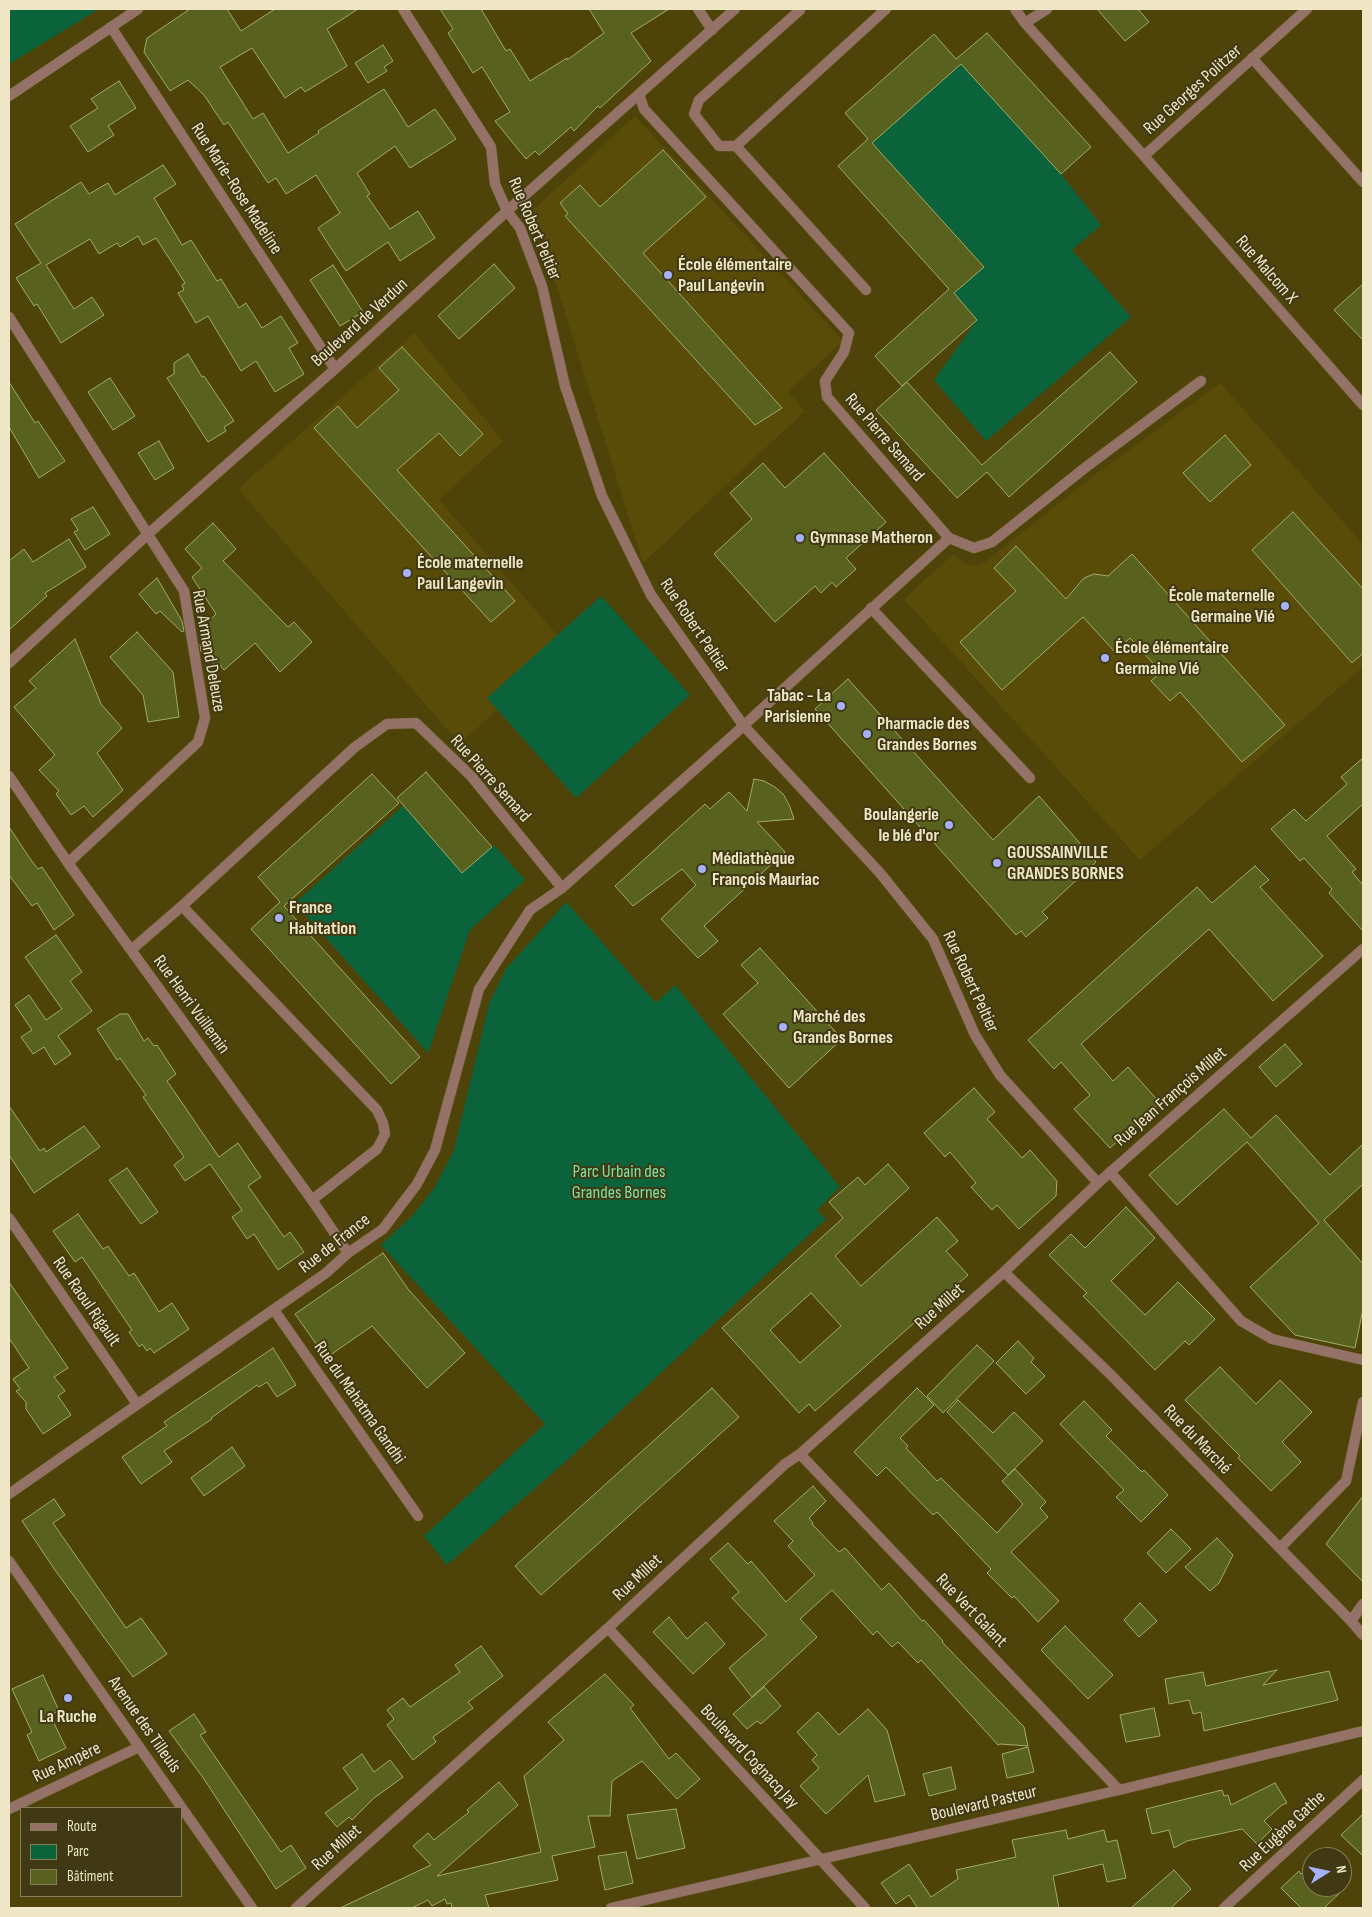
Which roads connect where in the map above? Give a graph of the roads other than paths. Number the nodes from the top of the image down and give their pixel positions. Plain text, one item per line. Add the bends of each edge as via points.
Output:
1 (138, 9) edge
2 (403, 9) edge
3 (698, 9) edge
4 (735, 9) edge
5 (800, 9) edge
6 (886, 9) edge
7 (1014, 9) edge
8 (1047, 9) edge
9 (1307, 9) edge
10 (1025, 23) junction
11 (111, 27) junction
12 (712, 30) junction
13 (1252, 58) junction
14 (639, 94) junction
15 (9, 96) edge
16 (736, 146) junction
17 (1144, 156) junction
18 (1363, 182) edge
19 (507, 211) junction
20 (866, 290) dead end
21 (9, 317) edge
22 (335, 369) junction
23 (1201, 381) dead end
24 (1363, 405) edge
25 (148, 534) junction
26 (949, 538) junction
27 (871, 608) junction
28 (9, 663) edge
29 (743, 725) junction
30 (9, 776) edge
31 (1030, 778) dead end
32 (68, 862) junction
33 (562, 888) junction
34 (182, 906) junction
35 (1363, 949) edge
36 (131, 950) junction
37 (1110, 1172) junction
38 (1098, 1183) junction
39 (312, 1200) junction
40 (9, 1218) edge
41 (348, 1253) junction
42 (1004, 1272) junction
43 (274, 1310) junction
44 (1363, 1360) edge
45 (1363, 1402) edge
46 (137, 1404) junction
47 (800, 1454) junction
48 (9, 1494) edge
49 (418, 1516) dead end
50 (1280, 1548) junction
51 (9, 1561) edge
52 (1363, 1604) edge
53 (1351, 1621) junction
54 (608, 1628) junction
55 (1363, 1635) edge
56 (1363, 1731) edge
57 (139, 1747) junction
58 (1363, 1780) edge
59 (1119, 1790) junction
60 (181, 1807) edge
61 (182, 1808) edge
62 (9, 1809) edge
63 (820, 1858) junction
64 (252, 1908) edge
65 (296, 1908) edge
66 (611, 1908) edge
67 (865, 1908) edge
68 (1224, 1908) edge

1 - 11 street
2 - 19 street, Rue Robert Peltier via 491,147 495,184
3 - 12 street
4 - 12 street, Boulevard de Verdun
5 - 16 street via 699,100 694,114 719,146
6 - 16 street
7 - 10 street, Rue Georges Politzer
8 - 10 street
9 - 13 street, Rue Georges Politzer
10 - 17 street, Rue Georges Politzer
11 - 15 street
11 - 22 street, Rue Marie-Rose Madeline
12 - 14 street, Boulevard de Verdun
13 - 17 street, Rue Georges Politzer
13 - 18 street
14 - 19 street, Boulevard de Verdun
14 - 26 street, Rue Pierre Semard via 644,109 849,333 844,352 825,381 827,397
16 - 20 street
17 - 24 street, Rue Malcom X
19 - 22 street, Boulevard de Verdun
19 - 29 street, Rue Robert Peltier via 520,228 542,286 565,386 602,496 651,595
21 - 25 street, Rue Armand Deleuze
22 - 25 street, Boulevard de Verdun
23 - 26 street, Rue Pierre Semard via 1086,466 992,542 974,548
25 - 28 street, Boulevard de Verdun
25 - 32 street, Rue Armand Deleuze via 184,591 205,718 198,742
26 - 27 street
27 - 29 street
27 - 31 street
29 - 33 street
29 - 38 street, Rue Robert Peltier via 880,872 934,939 975,1035 1000,1075
30 - 32 street, Rue Henri Vuillemin
32 - 36 street, Rue Henri Vuillemin
33 - 34 street, Rue Pierre Semard via 471,776 416,723 387,724 355,747
33 - 41 street, Rue de France via 530,910 480,989 435,1150 417,1184 383,1229
34 - 36 street, Rue Pierre Semard
34 - 39 street via 377,1110 383,1123 385,1134 377,1149
35 - 37 street, Rue Jean François Millet
36 - 39 street, Rue Henri Vuillemin
37 - 38 street, Rue Jean François Millet
37 - 44 street via 1241,1321 1272,1339
38 - 42 street, Rue Jean François Millet
39 - 41 street, Rue Henri Vuillemin
40 - 46 street, Rue Raoul Rigault
41 - 43 street, Rue de France
42 - 47 street, Rue Millet
42 - 50 street, Rue du Marché via 1111,1375
43 - 46 street, Rue de France
43 - 49 street, Rue du Mahatma Gandhi
45 - 50 street via 1346,1481
46 - 48 street, Rue de France
47 - 54 street, Rue Millet via 785,1464
47 - 59 street, Rue Vert Galant
50 - 53 street, Rue du Marché
51 - 57 street, Avenue des Tilleuls
52 - 53 street
53 - 55 street, Rue du Marché
54 - 63 street, Boulevard Cognacq Jay
54 - 65 street, Rue Millet
56 - 59 street, Boulevard Pasteur
57 - 60 street, Avenue des Tilleuls
57 - 62 street, Rue Ampère
58 - 68 street, Rue Eugène Gathe
59 - 63 street, Boulevard Pasteur
61 - 64 street, Avenue des Tilleuls
63 - 66 street, Boulevard Pasteur
63 - 67 street, Boulevard Cognacq Jay

